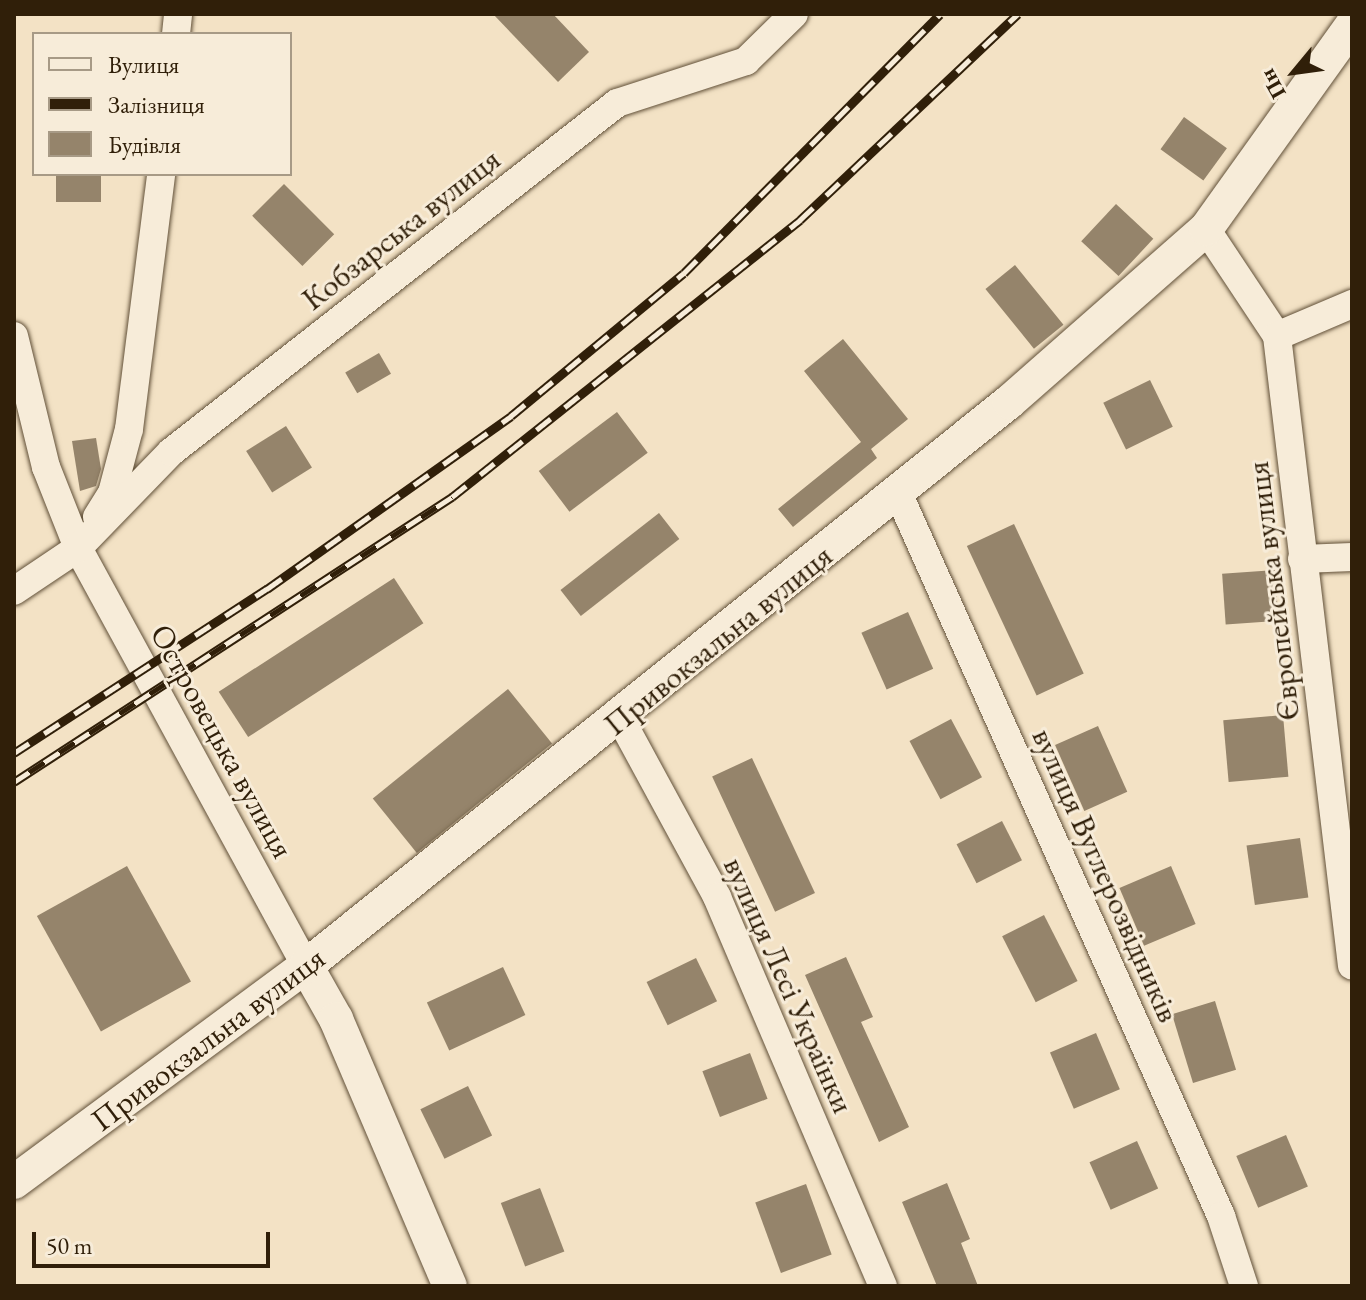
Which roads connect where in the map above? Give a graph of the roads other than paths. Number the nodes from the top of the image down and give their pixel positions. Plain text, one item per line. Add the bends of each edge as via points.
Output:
1 (794, 14) edge
2 (1352, 25) edge
3 (161, 176) edge
4 (1206, 229) junction
5 (1352, 304) edge
6 (14, 336) edge
7 (1277, 336) junction
8 (899, 495) junction
9 (78, 548) junction
10 (1352, 557) edge
11 (1302, 559) junction
12 (14, 591) edge
13 (620, 718) junction
14 (306, 966) junction
15 (1352, 966) edge
16 (14, 1182) edge
17 (450, 1286) edge
18 (883, 1286) edge
19 (1244, 1286) edge

1 - 9 street, Кобзарська вулиця via 746,61 617,103 171,452
2 - 4 street, Привокзальна вулиця
3 - 9 street via 129,429 112,493
4 - 7 street, Європейська вулиця
4 - 8 street, Привокзальна вулиця
5 - 7 street
6 - 9 street, Островецька вулиця via 46,467
7 - 11 street, Європейська вулиця
8 - 13 street, Привокзальна вулиця
8 - 19 street, вулиця Вуглерозвідників via 1221,1216
9 - 12 street
9 - 14 street, Островецька вулиця
10 - 11 street
11 - 15 street, Європейська вулиця
13 - 14 street, Привокзальна вулиця
13 - 18 street, вулиця Лесі Українки via 717,897
14 - 16 street, Привокзальна вулиця
14 - 17 street via 336,1019

